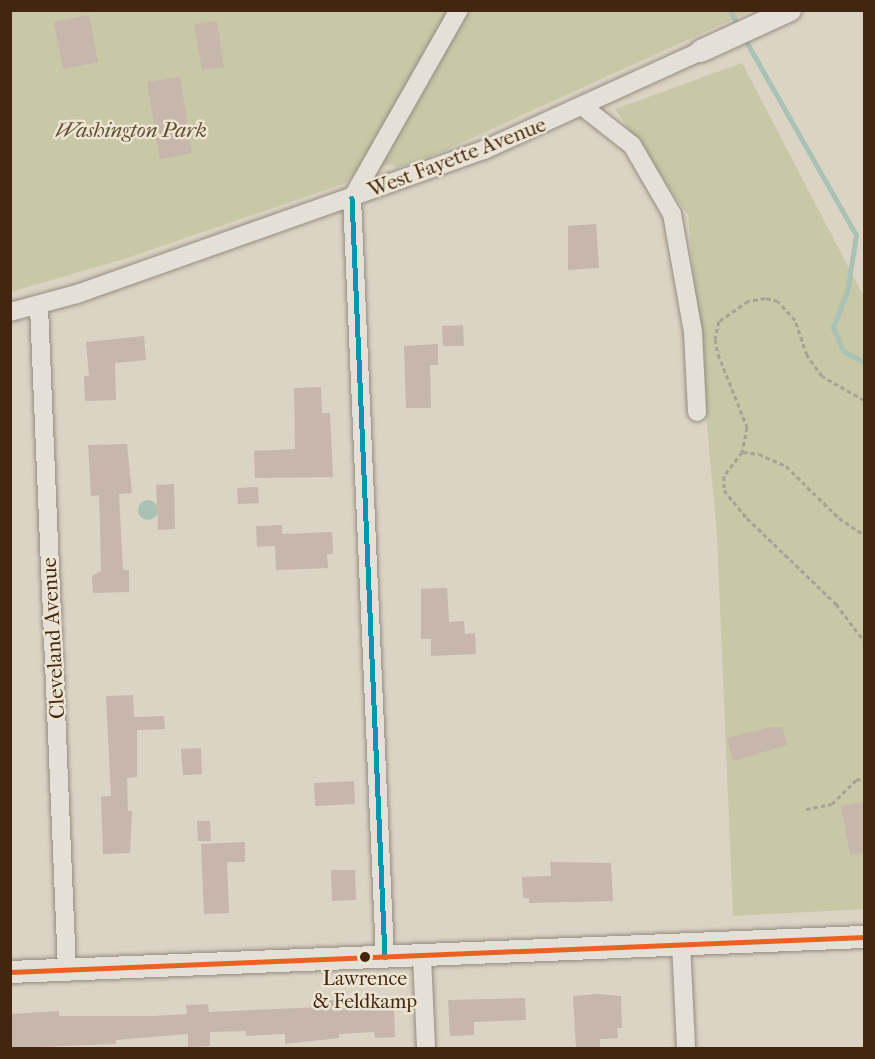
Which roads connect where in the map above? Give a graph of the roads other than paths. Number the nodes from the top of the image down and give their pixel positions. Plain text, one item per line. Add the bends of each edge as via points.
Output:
1 (459, 10) edge
2 (785, 13) edge
3 (701, 51) joint
4 (582, 106) junction
5 (352, 198) junction
6 (39, 307) junction
7 (10, 312) edge
8 (697, 412) dead end
9 (864, 937) edge
10 (681, 944) junction
11 (422, 956) junction
12 (385, 957) junction
13 (67, 970) junction
14 (10, 972) edge
15 (426, 1048) edge
16 (686, 1048) edge

1 - 5 street
2 - 3 street, West Fayette Avenue
3 - 4 street, West Fayette Avenue
4 - 5 street, West Fayette Avenue via 484,150
4 - 8 street via 632,145 672,214 693,332
5 - 6 street, West Fayette Avenue
5 - 12 street
6 - 7 street, West Fayette Avenue
6 - 13 street, Cleveland Avenue
9 - 10 street
10 - 11 street
10 - 16 street
11 - 12 street
11 - 15 street
12 - 13 street
13 - 14 street

